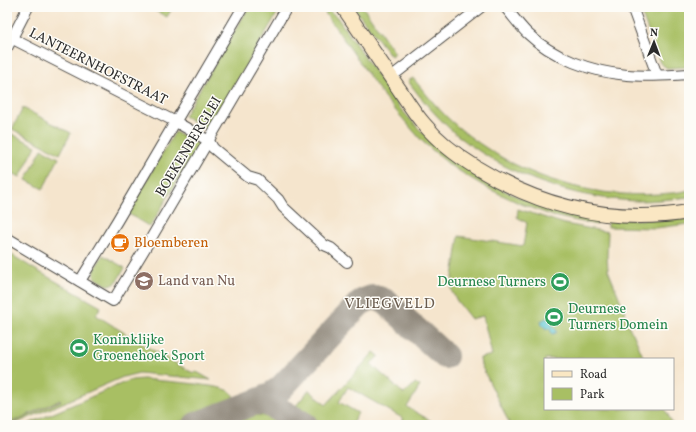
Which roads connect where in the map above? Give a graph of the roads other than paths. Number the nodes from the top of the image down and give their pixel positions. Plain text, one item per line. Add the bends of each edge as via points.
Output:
1 (28, 7) edge
2 (243, 7) edge
3 (287, 7) edge
4 (343, 7) edge
5 (481, 7) edge
6 (505, 7) edge
7 (632, 7) edge
8 (9, 41) edge
9 (689, 74) edge
10 (657, 75) junction
11 (391, 77) junction
12 (176, 122) junction
13 (209, 141) junction
14 (689, 203) edge
15 (689, 212) edge
16 (7, 238) edge
17 (347, 262) dead end
18 (80, 281) junction

1 - 8 street
2 - 12 street, BOEKENBERGLEI
3 - 13 street, BOEKENBERGLEI
4 - 11 street
5 - 11 street
6 - 10 street via 526,33 542,46 583,66 627,75
7 - 10 street
8 - 12 street, LANTEERNHOFSTRAAT
9 - 10 street
11 - 14 street via 430,118 475,156 500,172 549,193 605,206 653,207
11 - 15 street via 424,124 445,144 496,180 521,192 577,210 604,214 653,216
12 - 13 street, LANTEERNHOFSTRAAT
12 - 18 street, BOEKENBERGLEI
13 - 17 street, LANTEERNHOFSTRAAT via 213,148 248,177 258,180 283,208
13 - 18 street, BOEKENBERGLEI via 112,301
16 - 18 street

